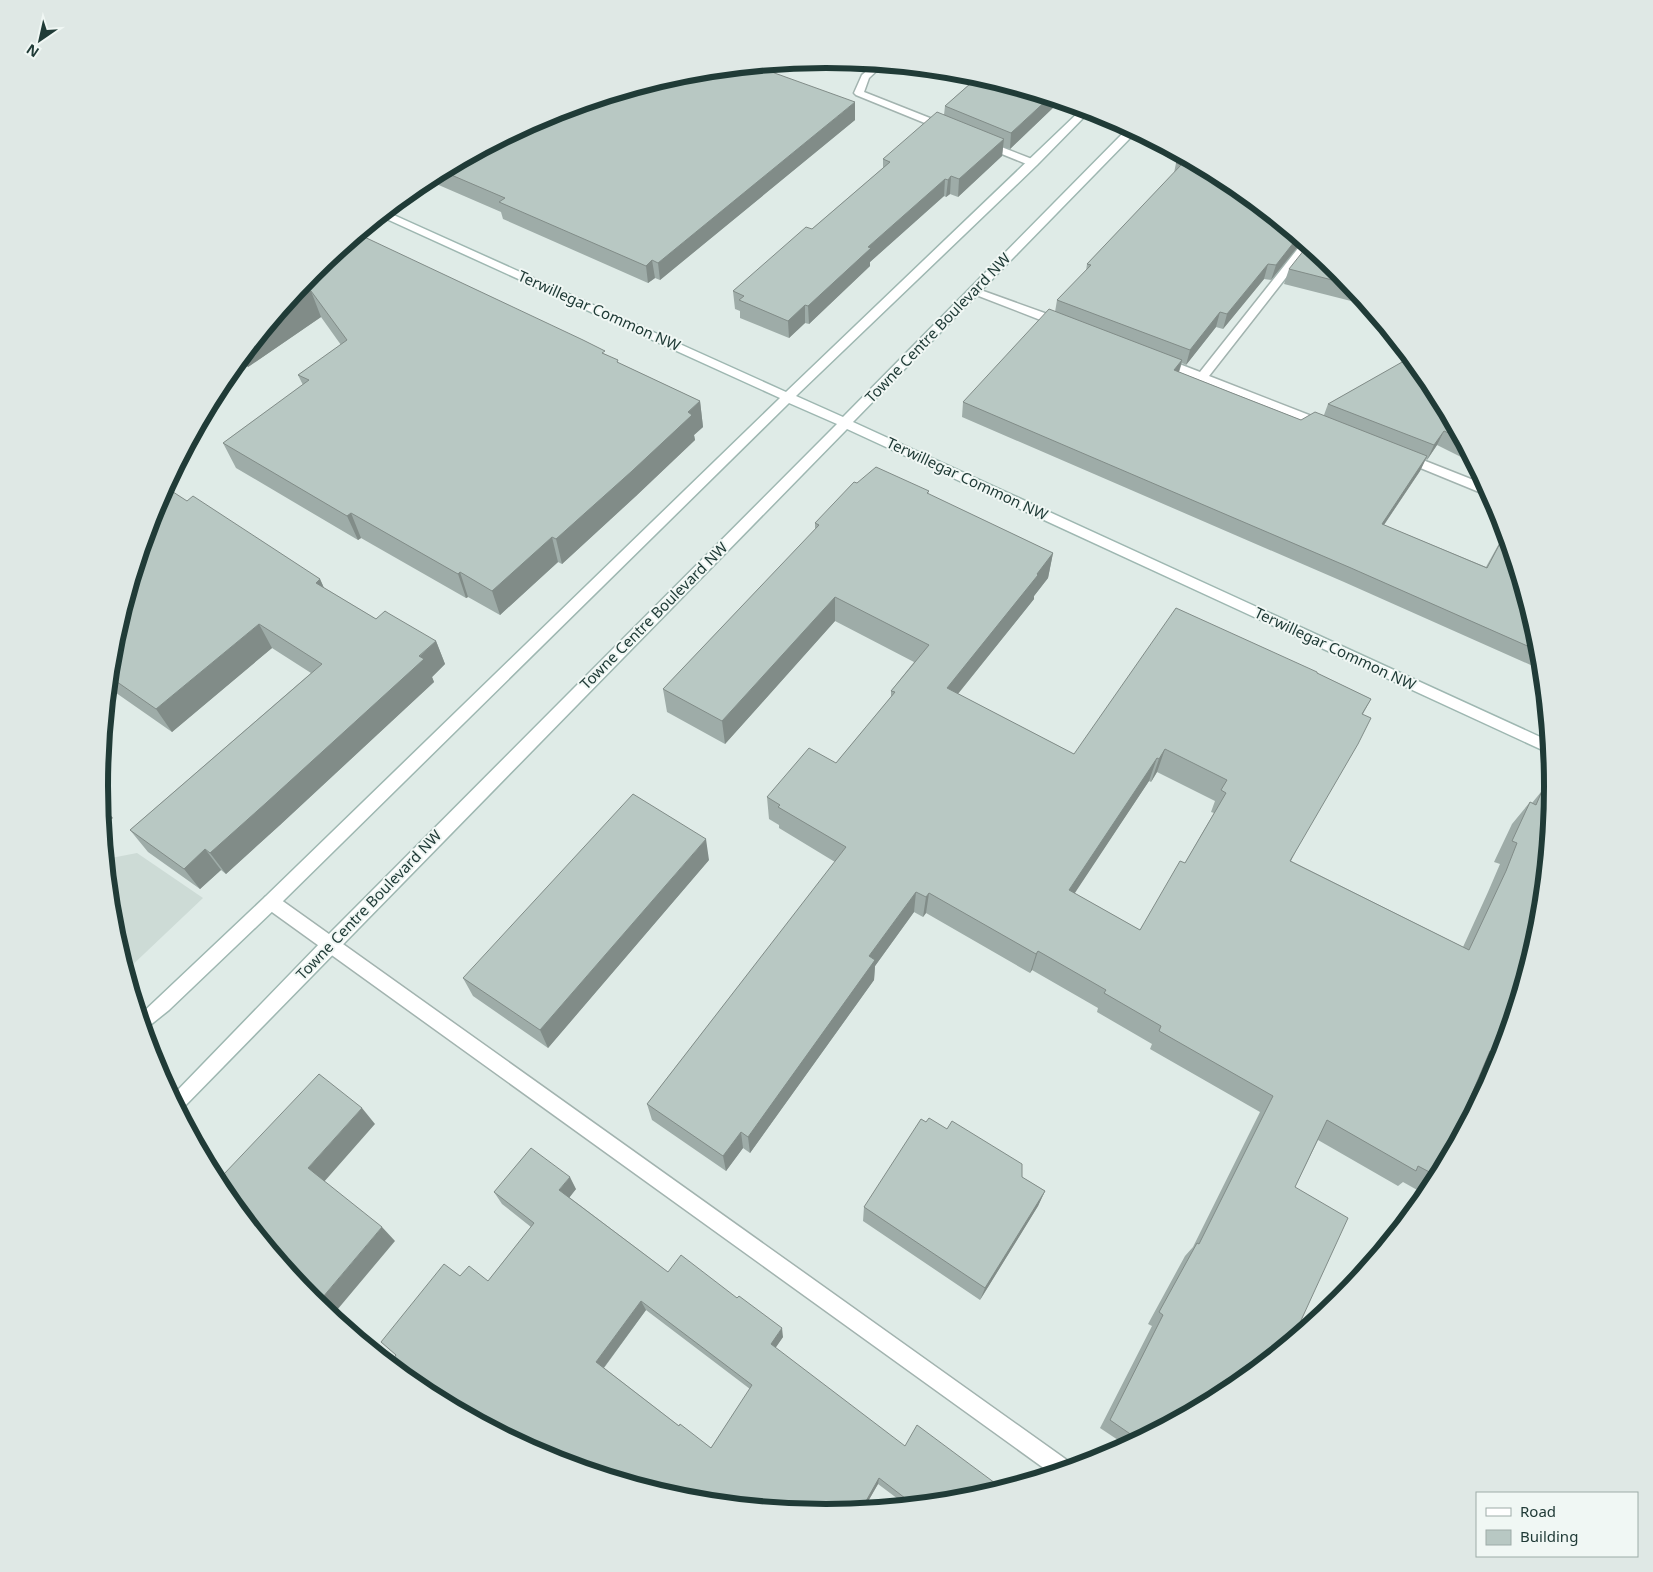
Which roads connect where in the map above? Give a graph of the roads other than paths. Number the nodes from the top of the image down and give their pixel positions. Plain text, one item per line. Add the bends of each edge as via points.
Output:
1 (874, 69) edge
2 (1081, 115) edge
3 (960, 134) edge
4 (1127, 134) edge
5 (978, 141) edge
6 (1033, 163) junction
7 (388, 216) edge
8 (1303, 249) edge
9 (975, 291) junction
10 (1075, 329) edge
11 (1148, 356) edge
12 (1202, 377) junction
13 (788, 397) junction
14 (845, 423) junction
15 (1332, 428) edge
16 (1397, 454) edge
17 (1479, 486) edge
18 (1543, 745) edge
19 (271, 902) junction
20 (330, 944) junction
21 (147, 1018) edge
22 (180, 1100) edge
23 (1058, 1466) edge

1 - 3 street via 865,77 859,93
2 - 6 street
4 - 9 street, Towne Centre Boulevard NW
5 - 6 street
6 - 13 street
7 - 13 street, Terwillegar Common NW
8 - 12 street
9 - 10 street
9 - 14 street, Towne Centre Boulevard NW
11 - 12 street
12 - 15 street
13 - 14 street, Terwillegar Common NW
13 - 19 street
14 - 18 street, Terwillegar Common NW
14 - 20 street, Towne Centre Boulevard NW
16 - 17 street
19 - 20 street
19 - 21 street
20 - 22 street, Towne Centre Boulevard NW
20 - 23 street

